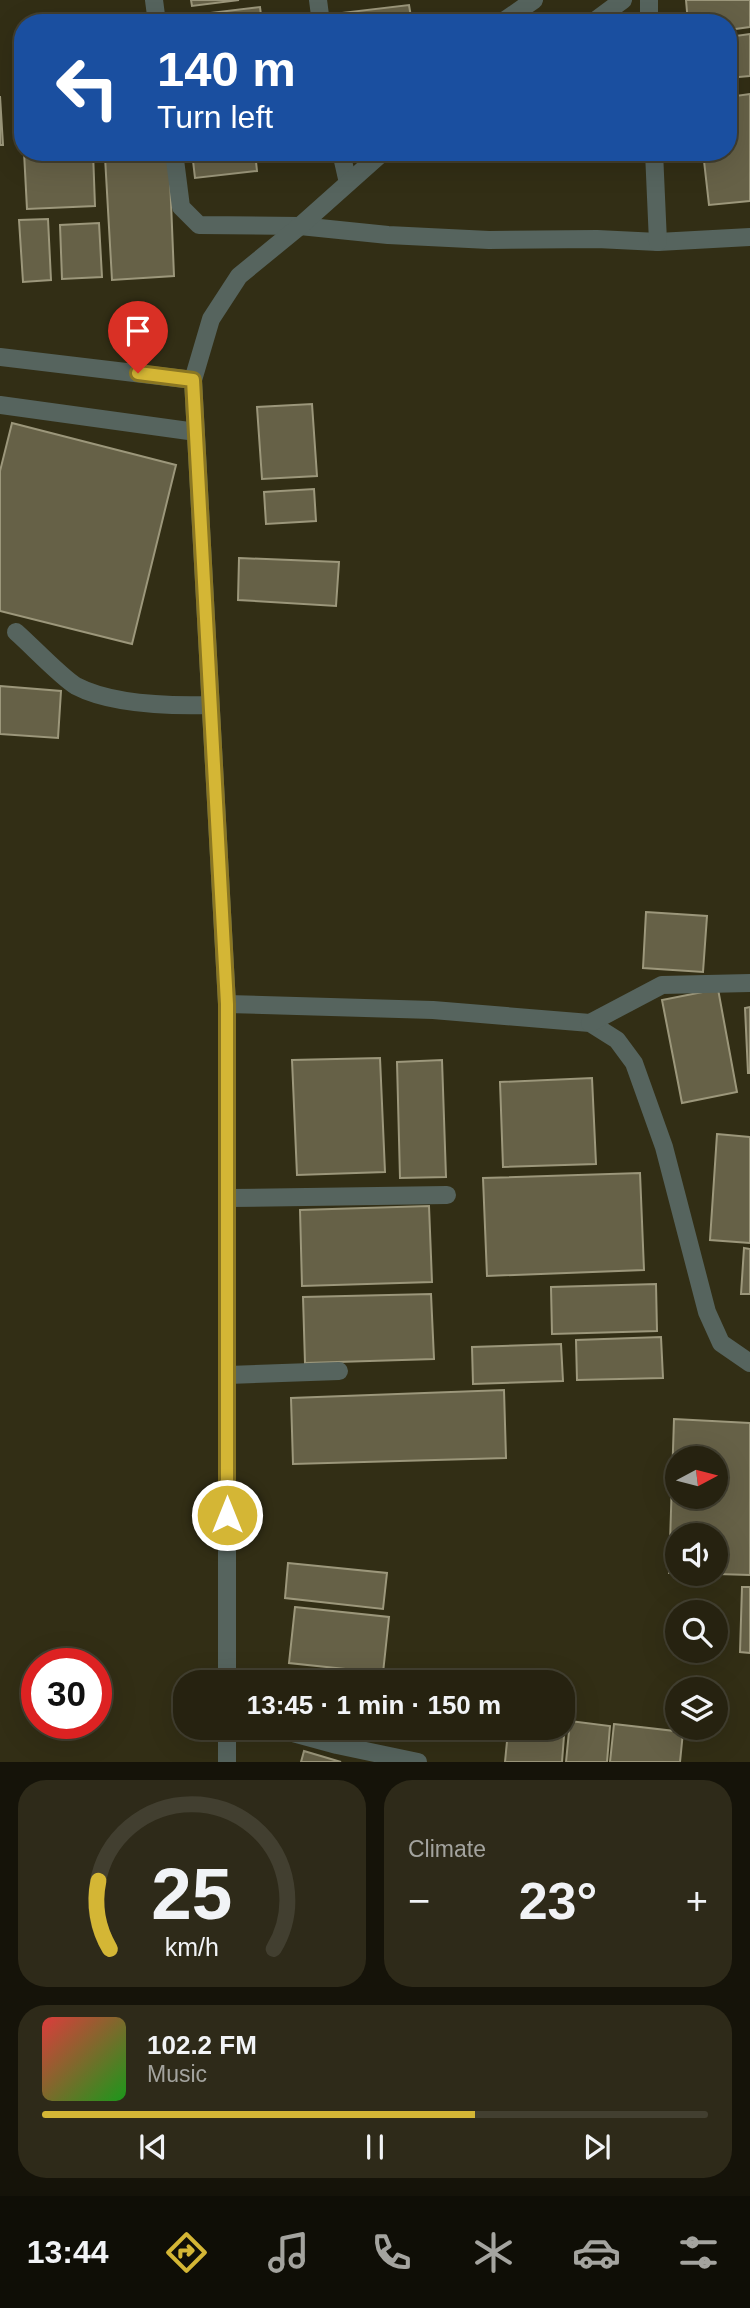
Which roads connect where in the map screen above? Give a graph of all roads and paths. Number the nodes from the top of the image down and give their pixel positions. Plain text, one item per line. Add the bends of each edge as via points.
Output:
1 (534, 0) edge
2 (623, 0) edge
3 (601, 12) edge
4 (514, 14) edge
5 (175, 161) edge
6 (343, 161) edge
7 (373, 161) edge
8 (654, 161) edge
9 (348, 183) junction
10 (300, 226) junction
11 (750, 237) edge
12 (658, 243) junction
13 (0, 358) edge
14 (193, 380) junction
15 (0, 405) edge
16 (196, 432) junction
17 (16, 632) dead end
18 (209, 705) junction
19 (750, 983) edge
20 (227, 1004) junction
21 (590, 1023) junction
22 (447, 1195) dead end
23 (229, 1198) junction
24 (750, 1363) edge
25 (339, 1371) dead end
26 (228, 1376) junction
27 (227, 1670) edge
28 (227, 1740) edge
29 (319, 1740) edge
30 (227, 1762) edge
31 (418, 1762) edge

1 - 4 street
2 - 3 street
5 - 10 street via 181,206 199,225
6 - 9 street
7 - 9 street
8 - 12 street
9 - 10 street
10 - 12 street via 477,240
10 - 14 street via 239,276 211,319
11 - 12 street
13 - 14 street
14 - 16 street
15 - 16 street
16 - 18 street
17 - 18 street via 76,685 113,698 163,706
18 - 20 street
19 - 21 street via 662,985
20 - 21 street via 433,1010
20 - 23 street
21 - 24 street via 617,1040 634,1063 664,1147 707,1312 721,1343
22 - 23 street
23 - 26 street
25 - 26 street
26 - 27 street
28 - 30 street
29 - 31 street

